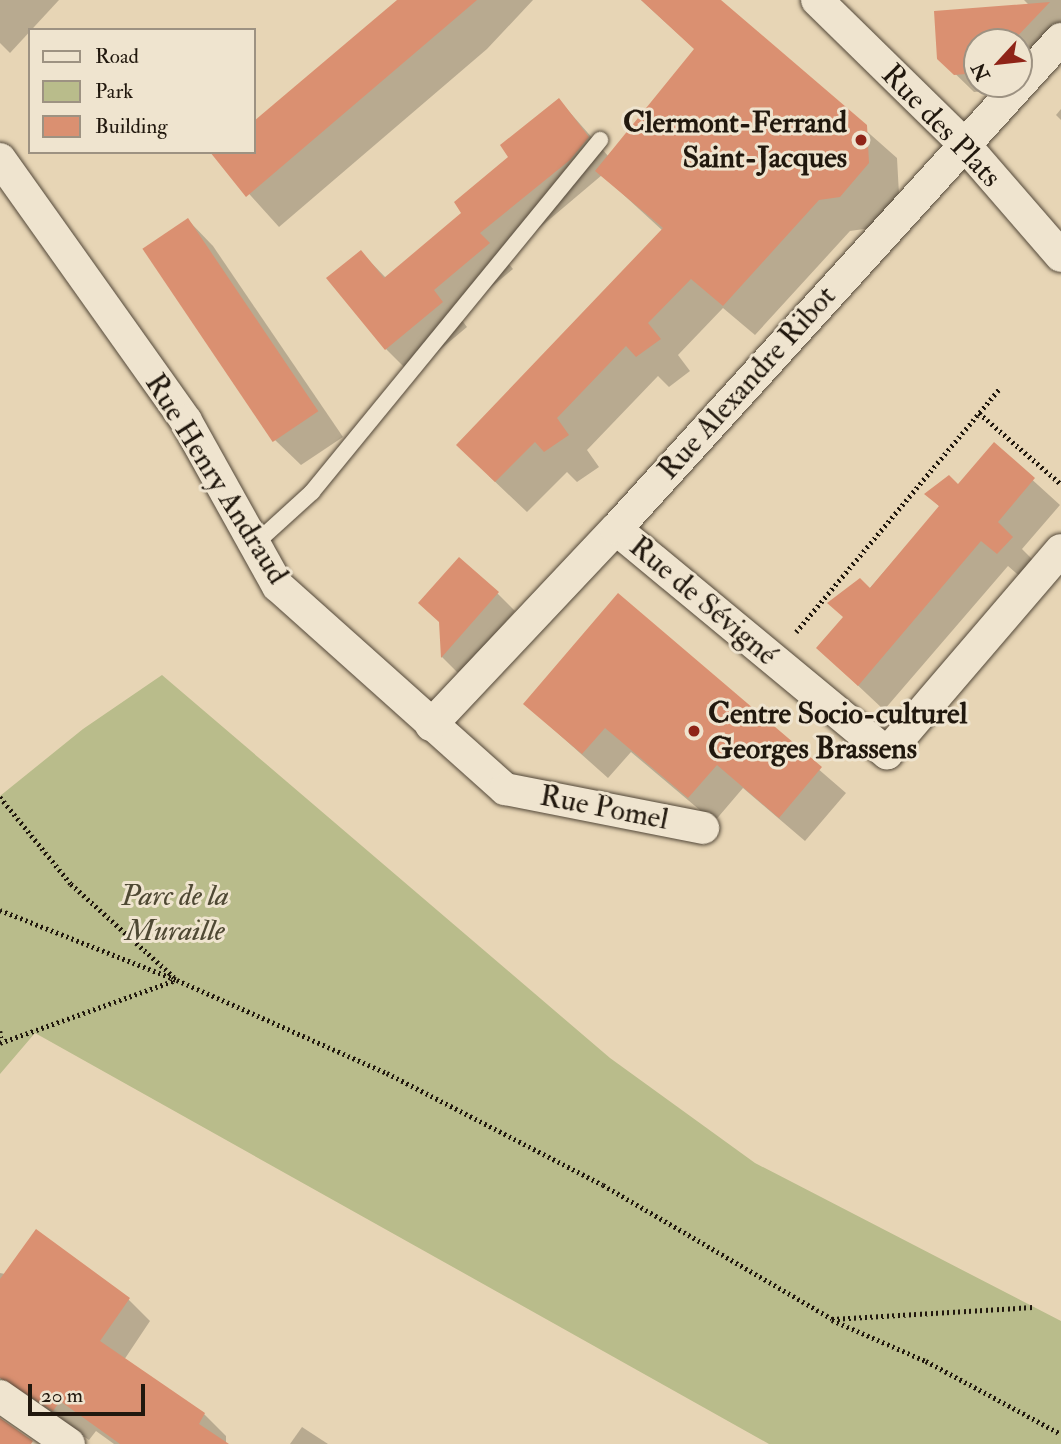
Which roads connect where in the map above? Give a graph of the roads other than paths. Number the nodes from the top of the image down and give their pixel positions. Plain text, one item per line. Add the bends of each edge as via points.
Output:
1 (817, 0) edge
2 (1061, 39) edge
3 (600, 139) dead end
4 (964, 144) junction
5 (0, 159) edge
6 (1061, 256) edge
7 (616, 529) junction
8 (257, 543) junction
9 (1061, 550) edge
10 (431, 725) junction
11 (505, 789) joint
12 (703, 828) dead end
13 (0, 1396) edge
14 (69, 1444) edge

1 - 4 street, Rue des Plats
2 - 4 street, Rue Alexandre Ribot
3 - 8 lane via 312,492
4 - 6 street, Rue des Plats
4 - 7 street, Rue Alexandre Ribot
5 - 8 street, Rue Henry Andraud via 186,421
7 - 9 street, Rue de Sévigné via 887,753
7 - 10 street, Rue Alexandre Ribot
8 - 10 street, Rue Henry Andraud via 278,586
10 - 11 street, Rue Henry Andraud
11 - 12 street, Rue Pomel
13 - 14 street

